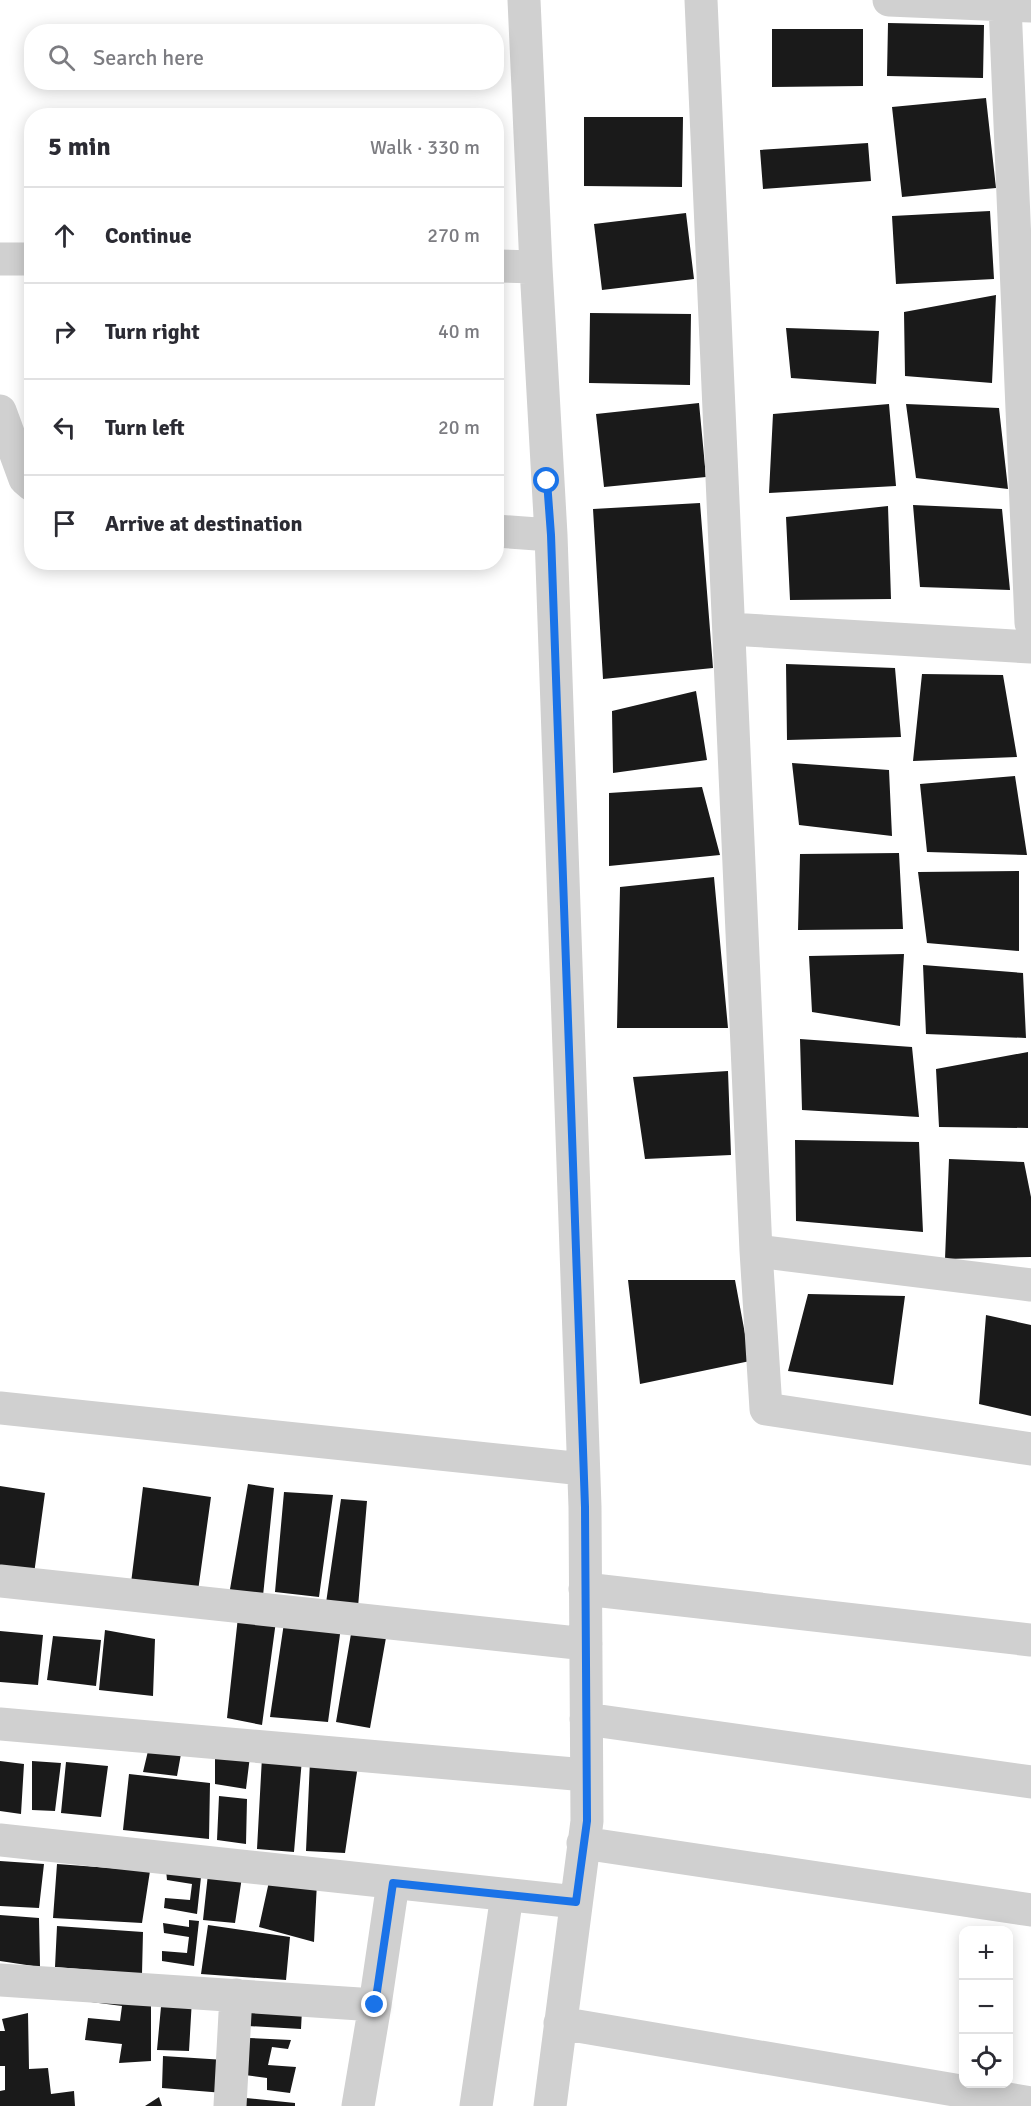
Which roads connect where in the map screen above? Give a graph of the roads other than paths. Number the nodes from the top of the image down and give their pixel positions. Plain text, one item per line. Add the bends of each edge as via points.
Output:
1 (524, 0) edge
2 (701, 0) edge
3 (890, 0) edge
4 (1018, 6) edge
5 (0, 259) edge
6 (24, 259) edge
7 (504, 266) edge
8 (536, 267) junction
9 (0, 411) edge
10 (1027, 421) edge
11 (24, 476) edge
12 (504, 532) edge
13 (551, 535) junction
14 (1031, 623) edge
15 (729, 629) junction
16 (1031, 647) edge
17 (756, 1251) junction
18 (1031, 1285) edge
19 (0, 1408) edge
20 (1031, 1449) edge
21 (583, 1469) junction
22 (0, 1581) edge
23 (585, 1589) junction
24 (1031, 1640) edge
25 (586, 1644) junction
26 (586, 1719) junction
27 (0, 1724) edge
28 (586, 1775) junction
29 (1031, 1782) edge
30 (0, 1840) edge
31 (584, 1843) junction
32 (393, 1883) junction
33 (507, 1896) junction
34 (576, 1902) junction
35 (1031, 1910) edge
36 (0, 1980) edge
37 (236, 1995) junction
38 (375, 2005) junction
39 (560, 2023) junction
40 (1031, 2103) edge
41 (230, 2106) edge
42 (358, 2106) edge
43 (476, 2106) edge
44 (550, 2106) edge

1 - 8 street
2 - 15 street
3 - 4 street
4 - 10 street
5 - 6 street
7 - 8 street
8 - 13 street
9 - 11 street
10 - 14 street
12 - 13 street
13 - 21 street
15 - 16 street
15 - 17 street
17 - 18 street
17 - 20 street via 766,1409
19 - 21 street
21 - 23 street
22 - 25 street
23 - 24 street
23 - 25 street
25 - 26 street
26 - 28 street
26 - 29 street
27 - 28 street
28 - 31 street
30 - 32 street
31 - 34 street
31 - 35 street
32 - 33 street
32 - 38 street
33 - 34 street
33 - 43 street
34 - 39 street
36 - 37 street
37 - 38 street
37 - 41 street
38 - 42 street
39 - 40 street
39 - 44 street

